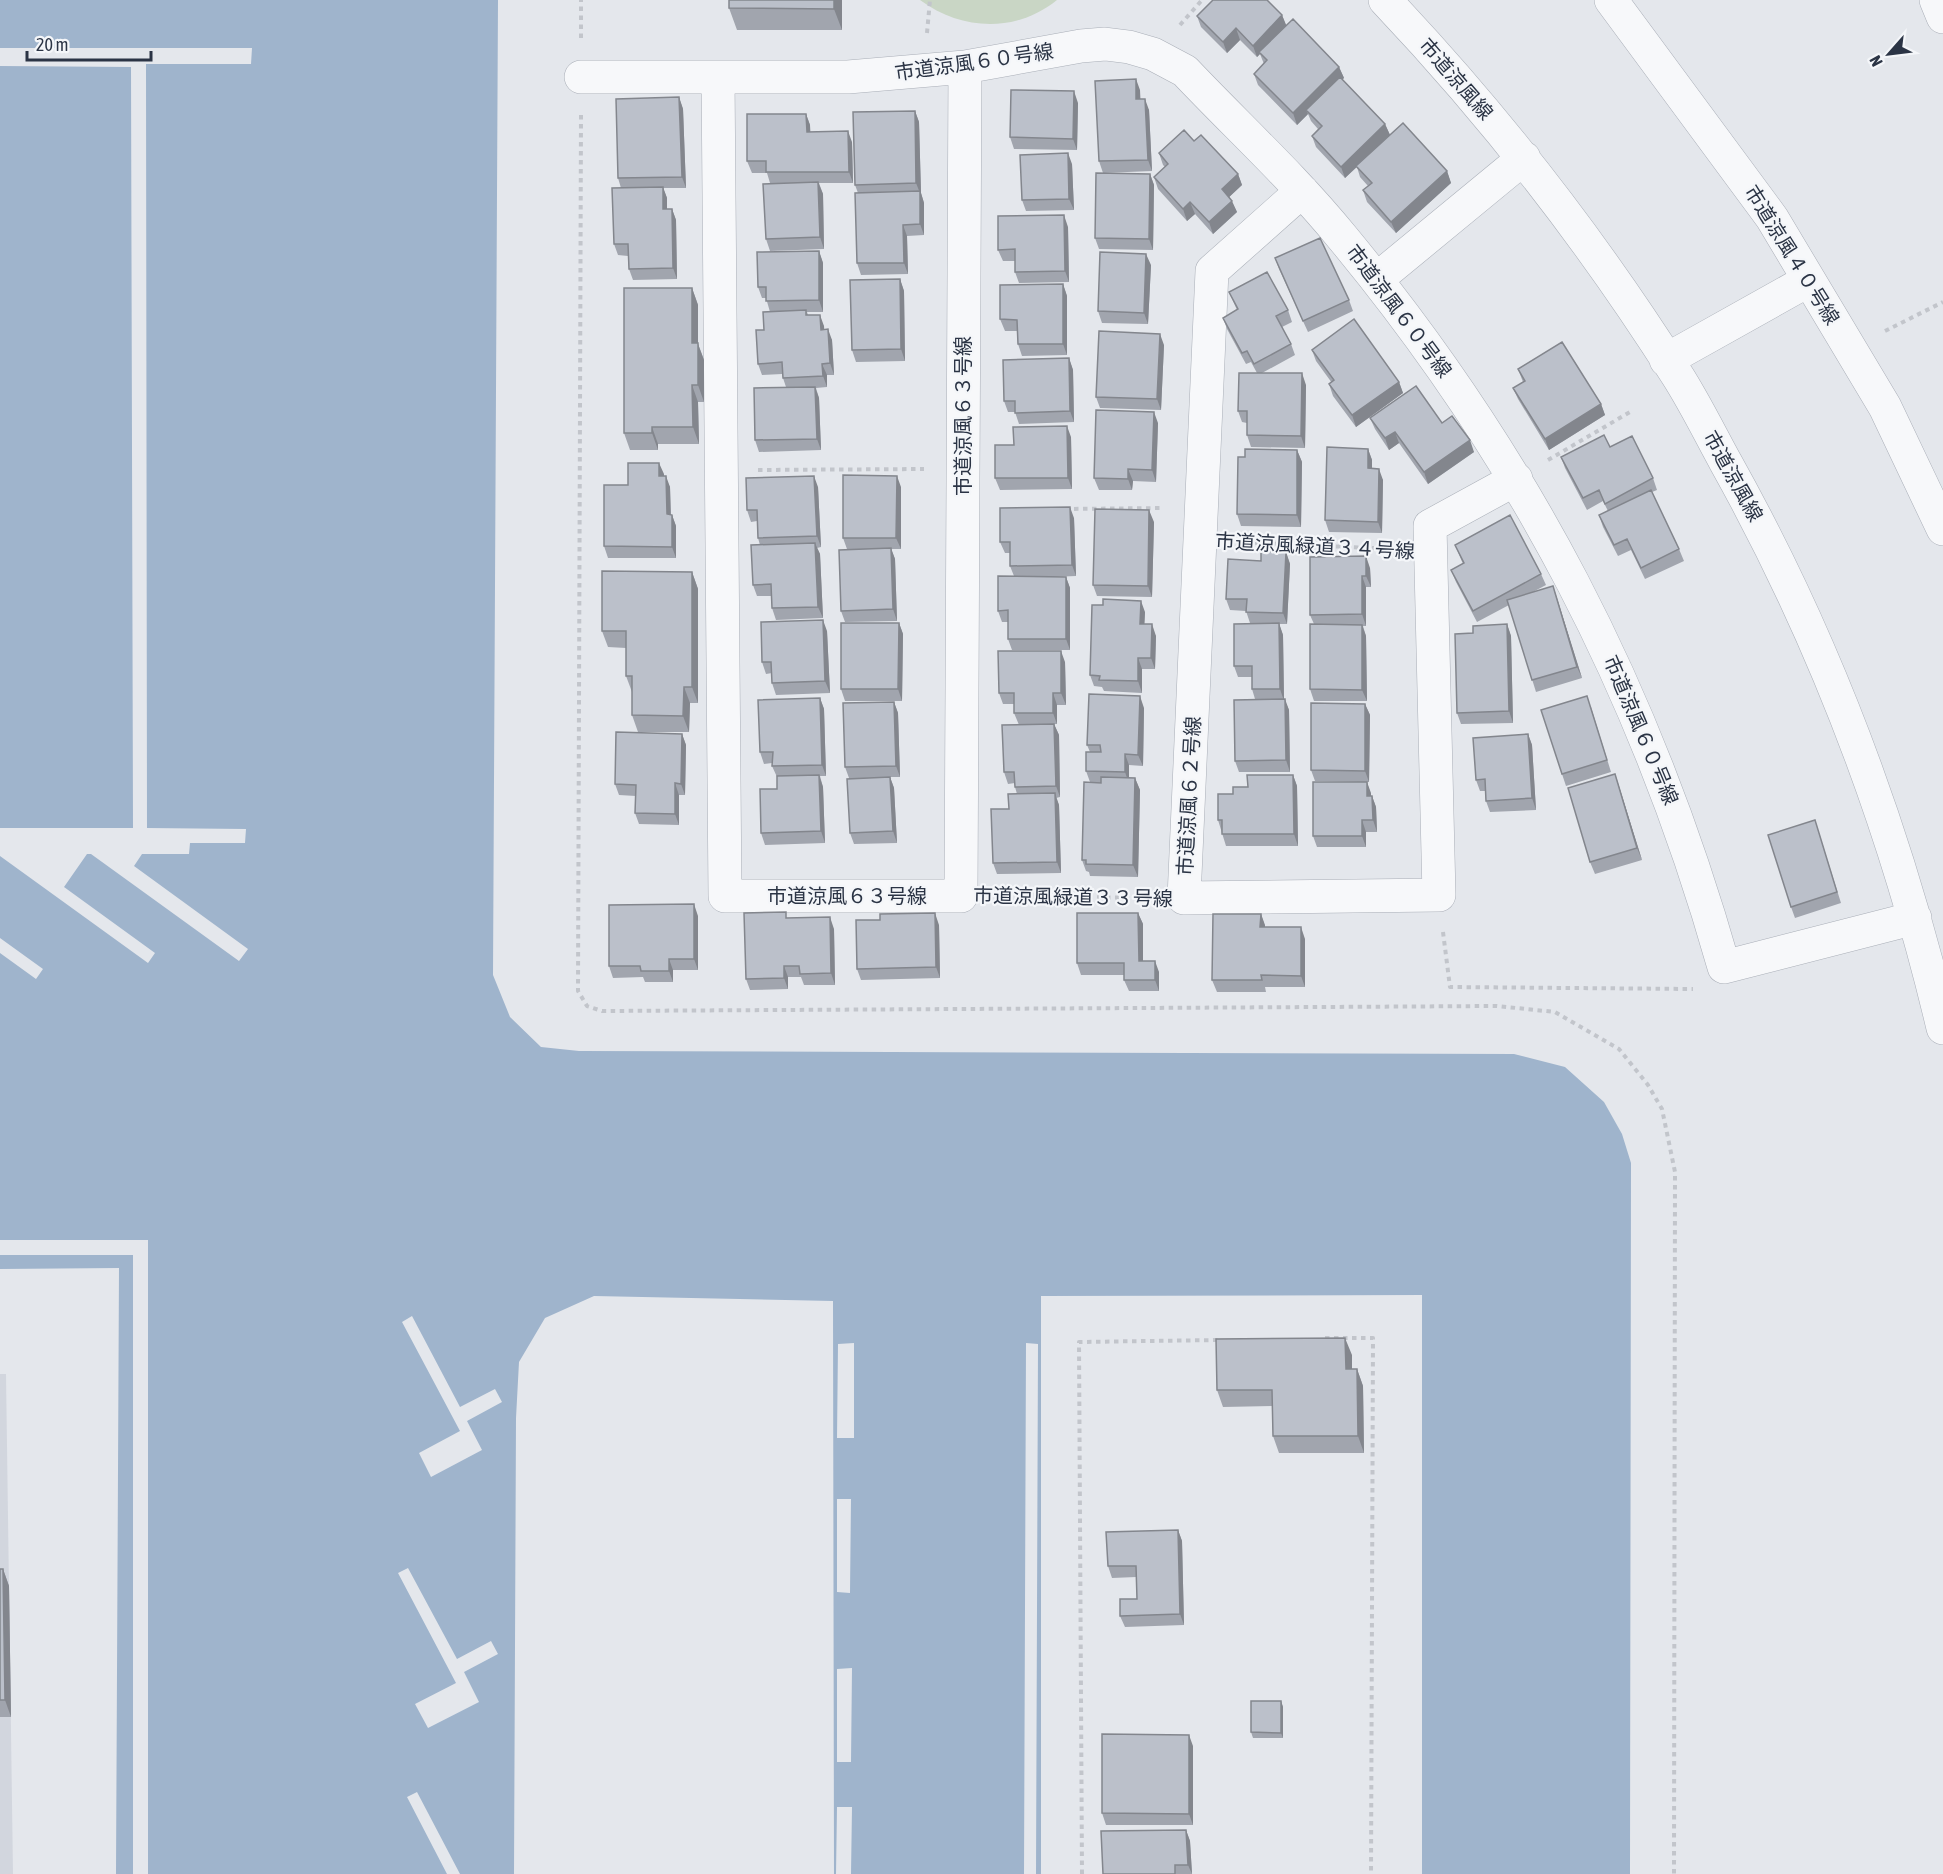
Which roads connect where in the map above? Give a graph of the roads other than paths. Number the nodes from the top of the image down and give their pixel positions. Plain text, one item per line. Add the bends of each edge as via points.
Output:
1 (1385, 0) edge
2 (1611, 0) edge
3 (1936, 0) edge
4 (1943, 17) edge
5 (965, 67) junction
6 (581, 77) road end
7 (718, 77) junction
8 (1524, 158) junction
9 (1302, 191) junction
10 (1377, 279) junction
11 (1809, 280) junction
12 (1666, 360) junction
13 (1516, 479) junction
14 (1943, 529) edge
15 (1915, 918) junction
16 (1943, 1028) edge

1 - 8 street, 市道涼風線 via 1454,73
2 - 11 street, 市道涼風４０号線 via 1772,218
3 - 4 street
5 - 7 street, 市道涼風６０号線 via 848,77
5 - 7 street, 市道涼風６３号線 via 961,896 724,896
5 - 9 street, 市道涼風６０号線 via 1081,46 1113,45 1154,54 1185,71
6 - 7 street, 市道涼風６０号線
8 - 10 street
8 - 12 street, 市道涼風線
9 - 10 street, 市道涼風６０号線
9 - 13 street, 市道涼風６２号線 via 1212,271 1184,898 1439,895 1431,525
10 - 13 street, 市道涼風６０号線 via 1426,343
11 - 12 street
11 - 14 street, 市道涼風４０号線 via 1885,407
12 - 15 street, 市道涼風線 via 1781,564 1826,665 1889,835
13 - 15 street, 市道涼風６０号線 via 1590,612 1652,751 1725,967
15 - 16 street, 市道涼風線

